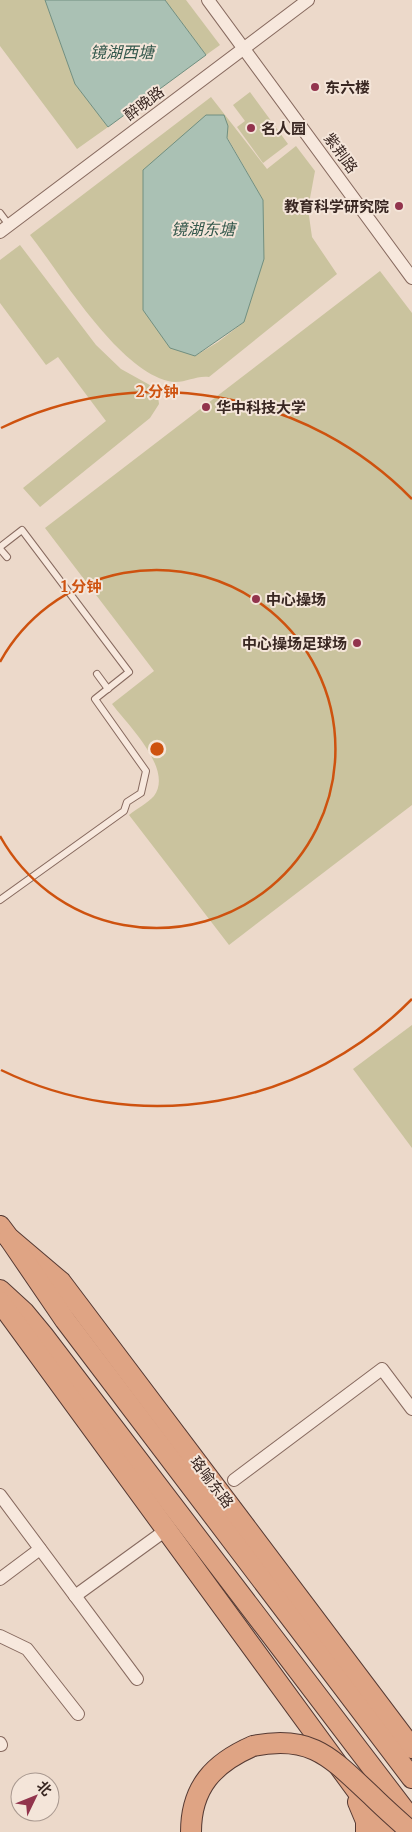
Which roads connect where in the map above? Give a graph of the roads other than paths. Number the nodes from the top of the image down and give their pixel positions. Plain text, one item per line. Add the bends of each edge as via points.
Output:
1 (208, 0) edge
2 (308, 0) edge
3 (244, 48) junction
4 (0, 213) edge
5 (5, 229) edge
6 (412, 278) edge
7 (0, 548) edge
8 (7, 557) dead end
9 (97, 674) dead end
10 (108, 689) junction
11 (0, 900) edge
12 (4, 1232) edge
13 (0, 1290) edge
14 (0, 1302) edge
15 (412, 1409) edge
16 (234, 1480) dead end
17 (0, 1495) edge
18 (166, 1530) junction
19 (40, 1549) junction
20 (0, 1579) edge
21 (75, 1596) junction
22 (0, 1636) edge
23 (137, 1679) dead end
24 (78, 1714) dead end
25 (412, 1748) edge
26 (412, 1778) edge
27 (350, 1782) junction
28 (412, 1820) edge
29 (191, 1832) edge
30 (366, 1832) edge
31 (387, 1832) edge
32 (411, 1832) edge

1 - 3 street, 紫荆路
2 - 3 street, 醉晚路
3 - 5 street, 醉晚路
3 - 6 street, 紫荆路
4 - 5 lane
7 - 8 lane
7 - 10 lane via 22,530 129,672
9 - 10 lane
10 - 11 lane via 95,700 146,771 141,793 128,802 124,811
12 - 25 highway, 珞喻东路 via 61,1282
12 - 26 highway via 65,1320
13 - 28 highway via 43,1335
14 - 18 highway
15 - 16 street via 382,1369
17 - 19 street
18 - 21 street
18 - 27 highway
19 - 20 street
19 - 21 street
21 - 23 street
22 - 24 street via 27,1649
27 - 30 highway via 366,1821
27 - 31 highway
29 - 32 highway, bridge via 194,1804 212,1772 230,1756 275,1741 310,1747 331,1758

